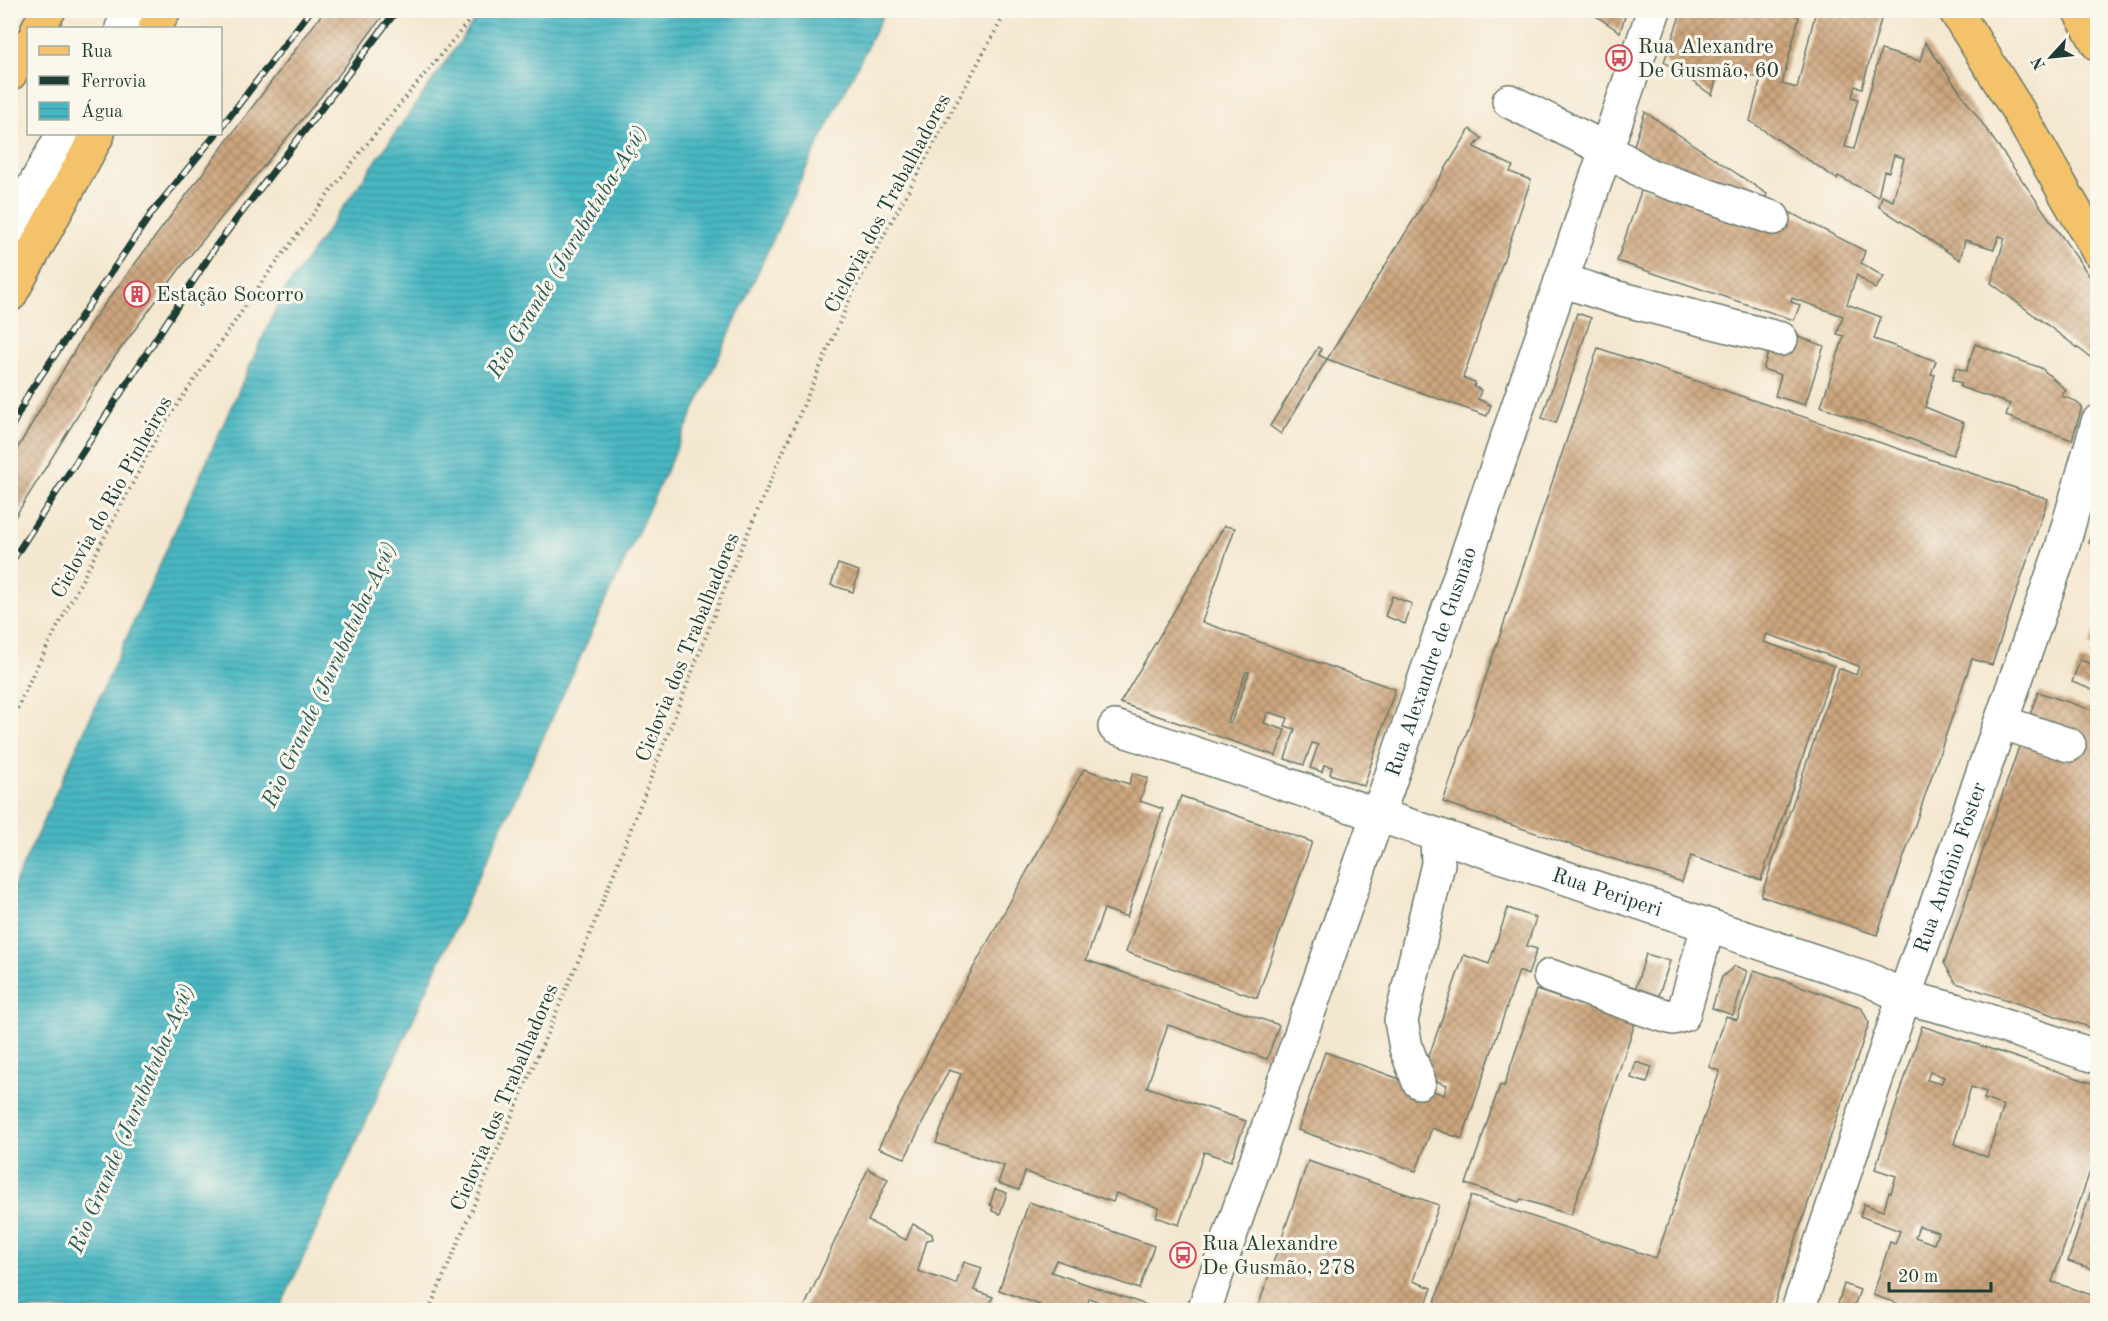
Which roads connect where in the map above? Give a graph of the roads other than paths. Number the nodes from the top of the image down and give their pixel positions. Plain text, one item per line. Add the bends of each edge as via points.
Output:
1 (49, 10) edge
2 (132, 10) edge
3 (164, 10) edge
4 (1654, 10) edge
5 (1955, 10) edge
6 (2079, 10) edge
7 (39, 27) edge
8 (123, 27) edge
9 (156, 27) edge
10 (2097, 44) edge
11 (27, 47) edge
12 (10, 74) edge
13 (1509, 101) dead end
14 (62, 135) edge
15 (97, 135) edge
16 (1606, 149) junction
17 (1773, 218) dead end
18 (10, 230) edge
19 (2097, 251) edge
20 (1561, 280) junction
21 (10, 295) edge
22 (1781, 339) dead end
23 (2097, 422) edge
24 (2001, 722) junction
25 (1115, 727) dead end
26 (2069, 745) dead end
27 (1377, 815) junction
28 (1437, 835) junction
29 (1708, 926) junction
30 (1550, 976) dead end
31 (1904, 997) junction
32 (2097, 1057) edge
33 (1419, 1082) dead end
34 (1204, 1311) edge
35 (1798, 1311) edge

1 - 7 main road
2 - 8 street
3 - 9 main road
4 - 16 street, Rua Alexandre de Gusmão
5 - 19 main road via 2017,109
6 - 10 main road
11 - 12 main road
13 - 16 street
14 - 18 street
15 - 21 main road
16 - 17 street via 1648,175
16 - 20 street, Rua Alexandre de Gusmão
20 - 22 street
20 - 27 street, Rua Alexandre de Gusmão
23 - 24 street, Rua Antônio Foster via 2062,548
24 - 26 street
24 - 31 street, Rua Antônio Foster
25 - 27 street, Rua Periperi
27 - 28 street, Rua Periperi
27 - 34 street, Rua Alexandre de Gusmão
28 - 29 street, Rua Periperi
28 - 33 street via 1438,864 1401,1021
29 - 30 street via 1683,1015 1673,1018
29 - 31 street, Rua Periperi via 1868,979
31 - 32 street, Rua Periperi
31 - 35 street, Rua Antônio Foster

